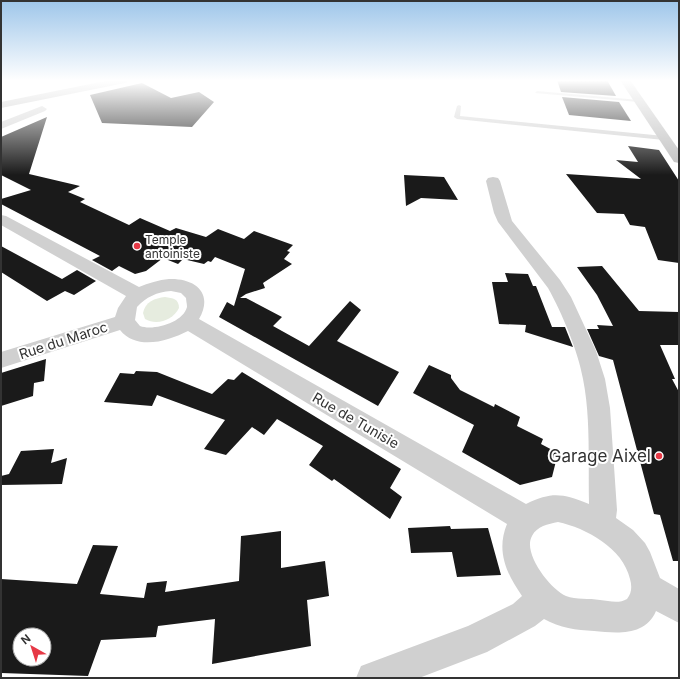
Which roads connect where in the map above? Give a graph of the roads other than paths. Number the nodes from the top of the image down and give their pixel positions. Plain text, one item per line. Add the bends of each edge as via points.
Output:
1 (36, 112) edge
2 (458, 112) edge
3 (646, 112) edge
4 (656, 112) edge
5 (1, 126) edge
6 (664, 138) junction
7 (679, 144) edge
8 (679, 159) edge
9 (493, 181) dead end
10 (1, 220) edge
11 (139, 295) junction
12 (125, 320) junction
13 (187, 321) junction
14 (1, 360) edge
15 (525, 520) junction
16 (601, 525) junction
17 (647, 588) junction
18 (544, 598) junction
19 (679, 607) edge
20 (372, 678) edge

1 - 5 street
2 - 6 lane via 457,117
3 - 6 main road
4 - 7 main road
6 - 8 main road
9 - 16 street via 504,222 554,284 586,351 595,384 598,408 603,510
10 - 11 street
11 - 12 street via 128,306
11 - 13 street via 167,285 189,289 195,295 197,306
12 - 13 street via 132,330 139,334 151,335 171,331
12 - 14 street, Rue du Maroc
13 - 15 street, Rue de Tunisie
15 - 16 street via 545,510 558,508 566,509
15 - 18 street via 516,535 516,554 529,581
16 - 17 street via 615,533 630,547 643,568
17 - 18 street via 642,607 635,613 620,617 569,613
17 - 19 street
18 - 20 street via 524,614 475,640

